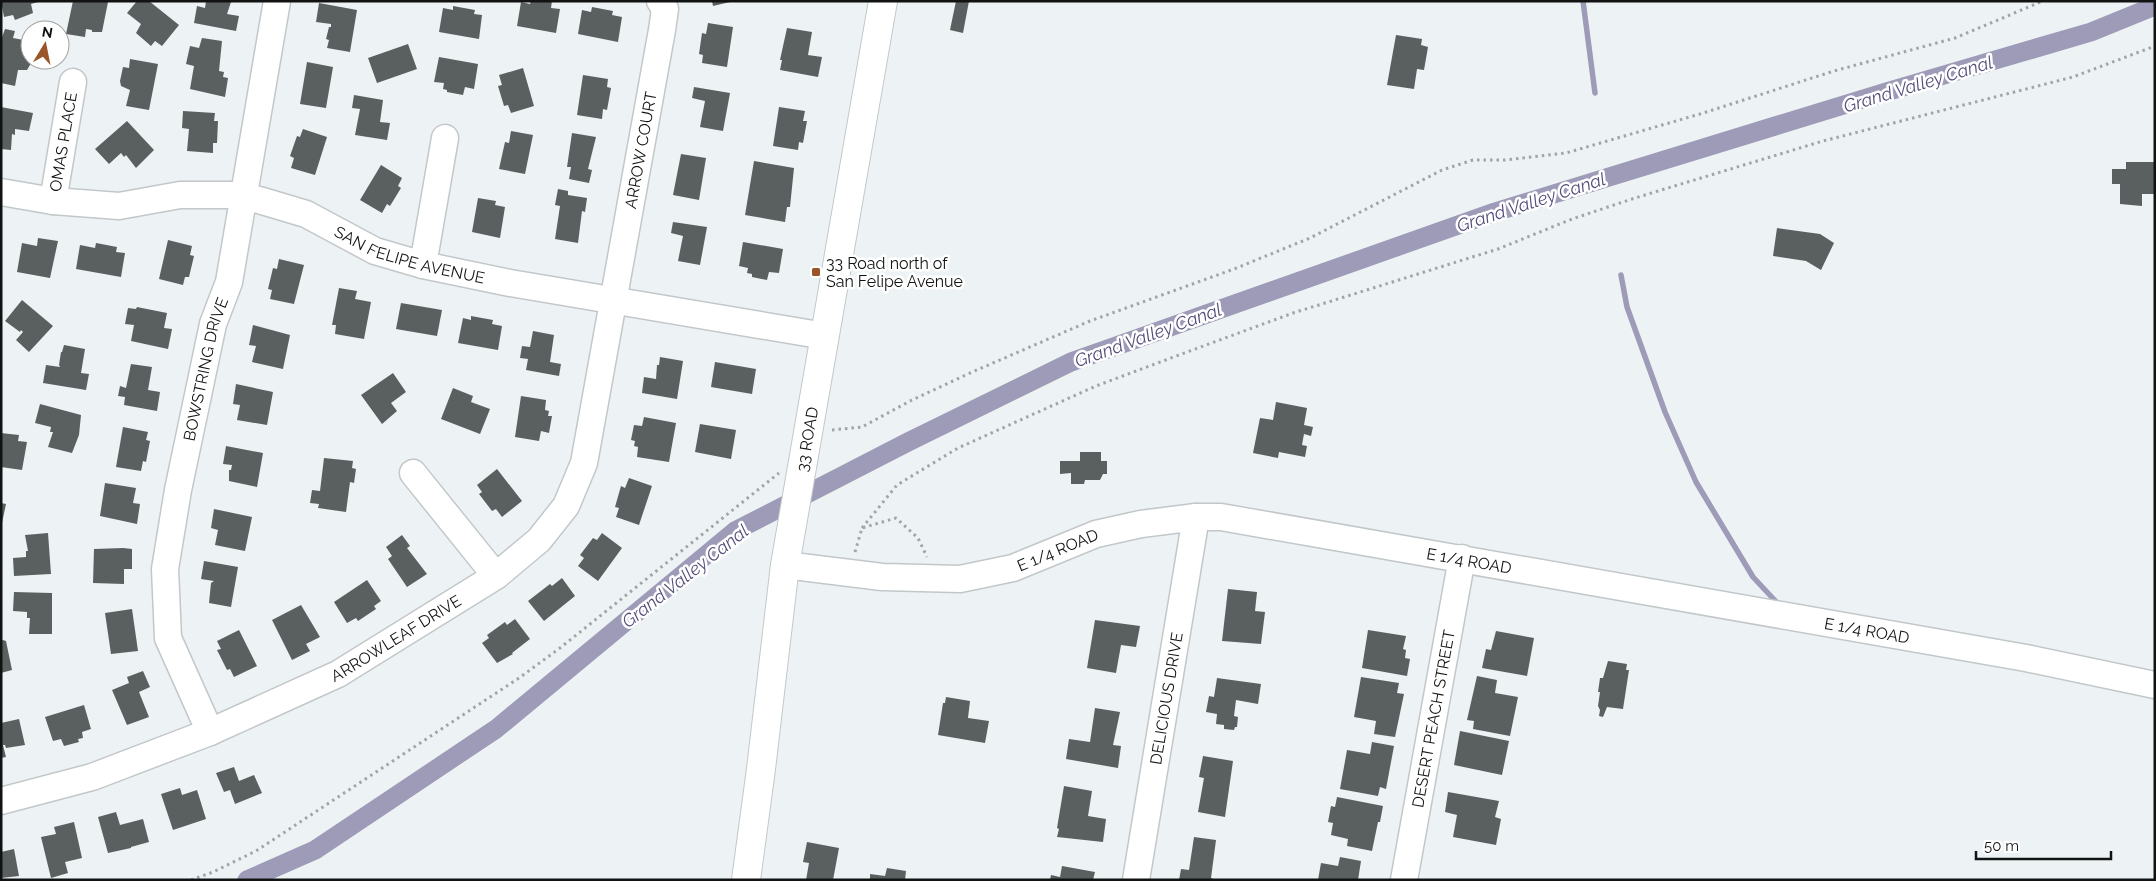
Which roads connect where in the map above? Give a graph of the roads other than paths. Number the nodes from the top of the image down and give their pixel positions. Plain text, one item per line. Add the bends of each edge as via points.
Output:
1 (278, 1) edge
2 (660, 1) edge
3 (883, 1) edge
4 (72, 82) dead end
5 (444, 138) dead end
6 (1, 192) edge
7 (245, 198) junction
8 (53, 200) junction
9 (423, 265) junction
10 (614, 301) junction
11 (825, 336) junction
12 (413, 473) dead end
13 (1196, 517) junction
14 (1462, 558) junction
15 (785, 565) junction
16 (496, 576) junction
17 (2155, 685) edge
18 (210, 732) junction
19 (1, 801) edge
20 (746, 880) edge
21 (1136, 880) edge
22 (1404, 880) edge

1 - 7 street, BOWSTRING DRIVE
2 - 10 street, ARROW COURT via 665,8 662,30
3 - 11 main road, 33 ROAD
4 - 8 street, OMAS PLACE
5 - 9 street
6 - 8 street, SAN FELIPE AVENUE
7 - 8 street, SAN FELIPE AVENUE via 180,195 119,206
7 - 9 street, SAN FELIPE AVENUE via 306,214 375,251
7 - 18 street, BOWSTRING DRIVE via 229,282 213,324 164,570 168,638
9 - 10 street, SAN FELIPE AVENUE
10 - 11 street, SAN FELIPE AVENUE
10 - 16 street, ARROWLEAF DRIVE via 584,463 566,506 539,540
11 - 15 main road, 33 ROAD
12 - 16 street
13 - 14 street, E 1/4 ROAD via 1221,517
13 - 15 street, E 1/4 ROAD via 1096,534 1013,568 960,579 882,577
13 - 21 street, DELICIOUS DRIVE
14 - 17 street, E 1/4 ROAD via 2026,658
14 - 22 street, DESERT PEACH STREET
15 - 20 main road, 33 ROAD
16 - 18 street, ARROWLEAF DRIVE via 338,674
18 - 19 street, ARROWLEAF DRIVE via 92,777

